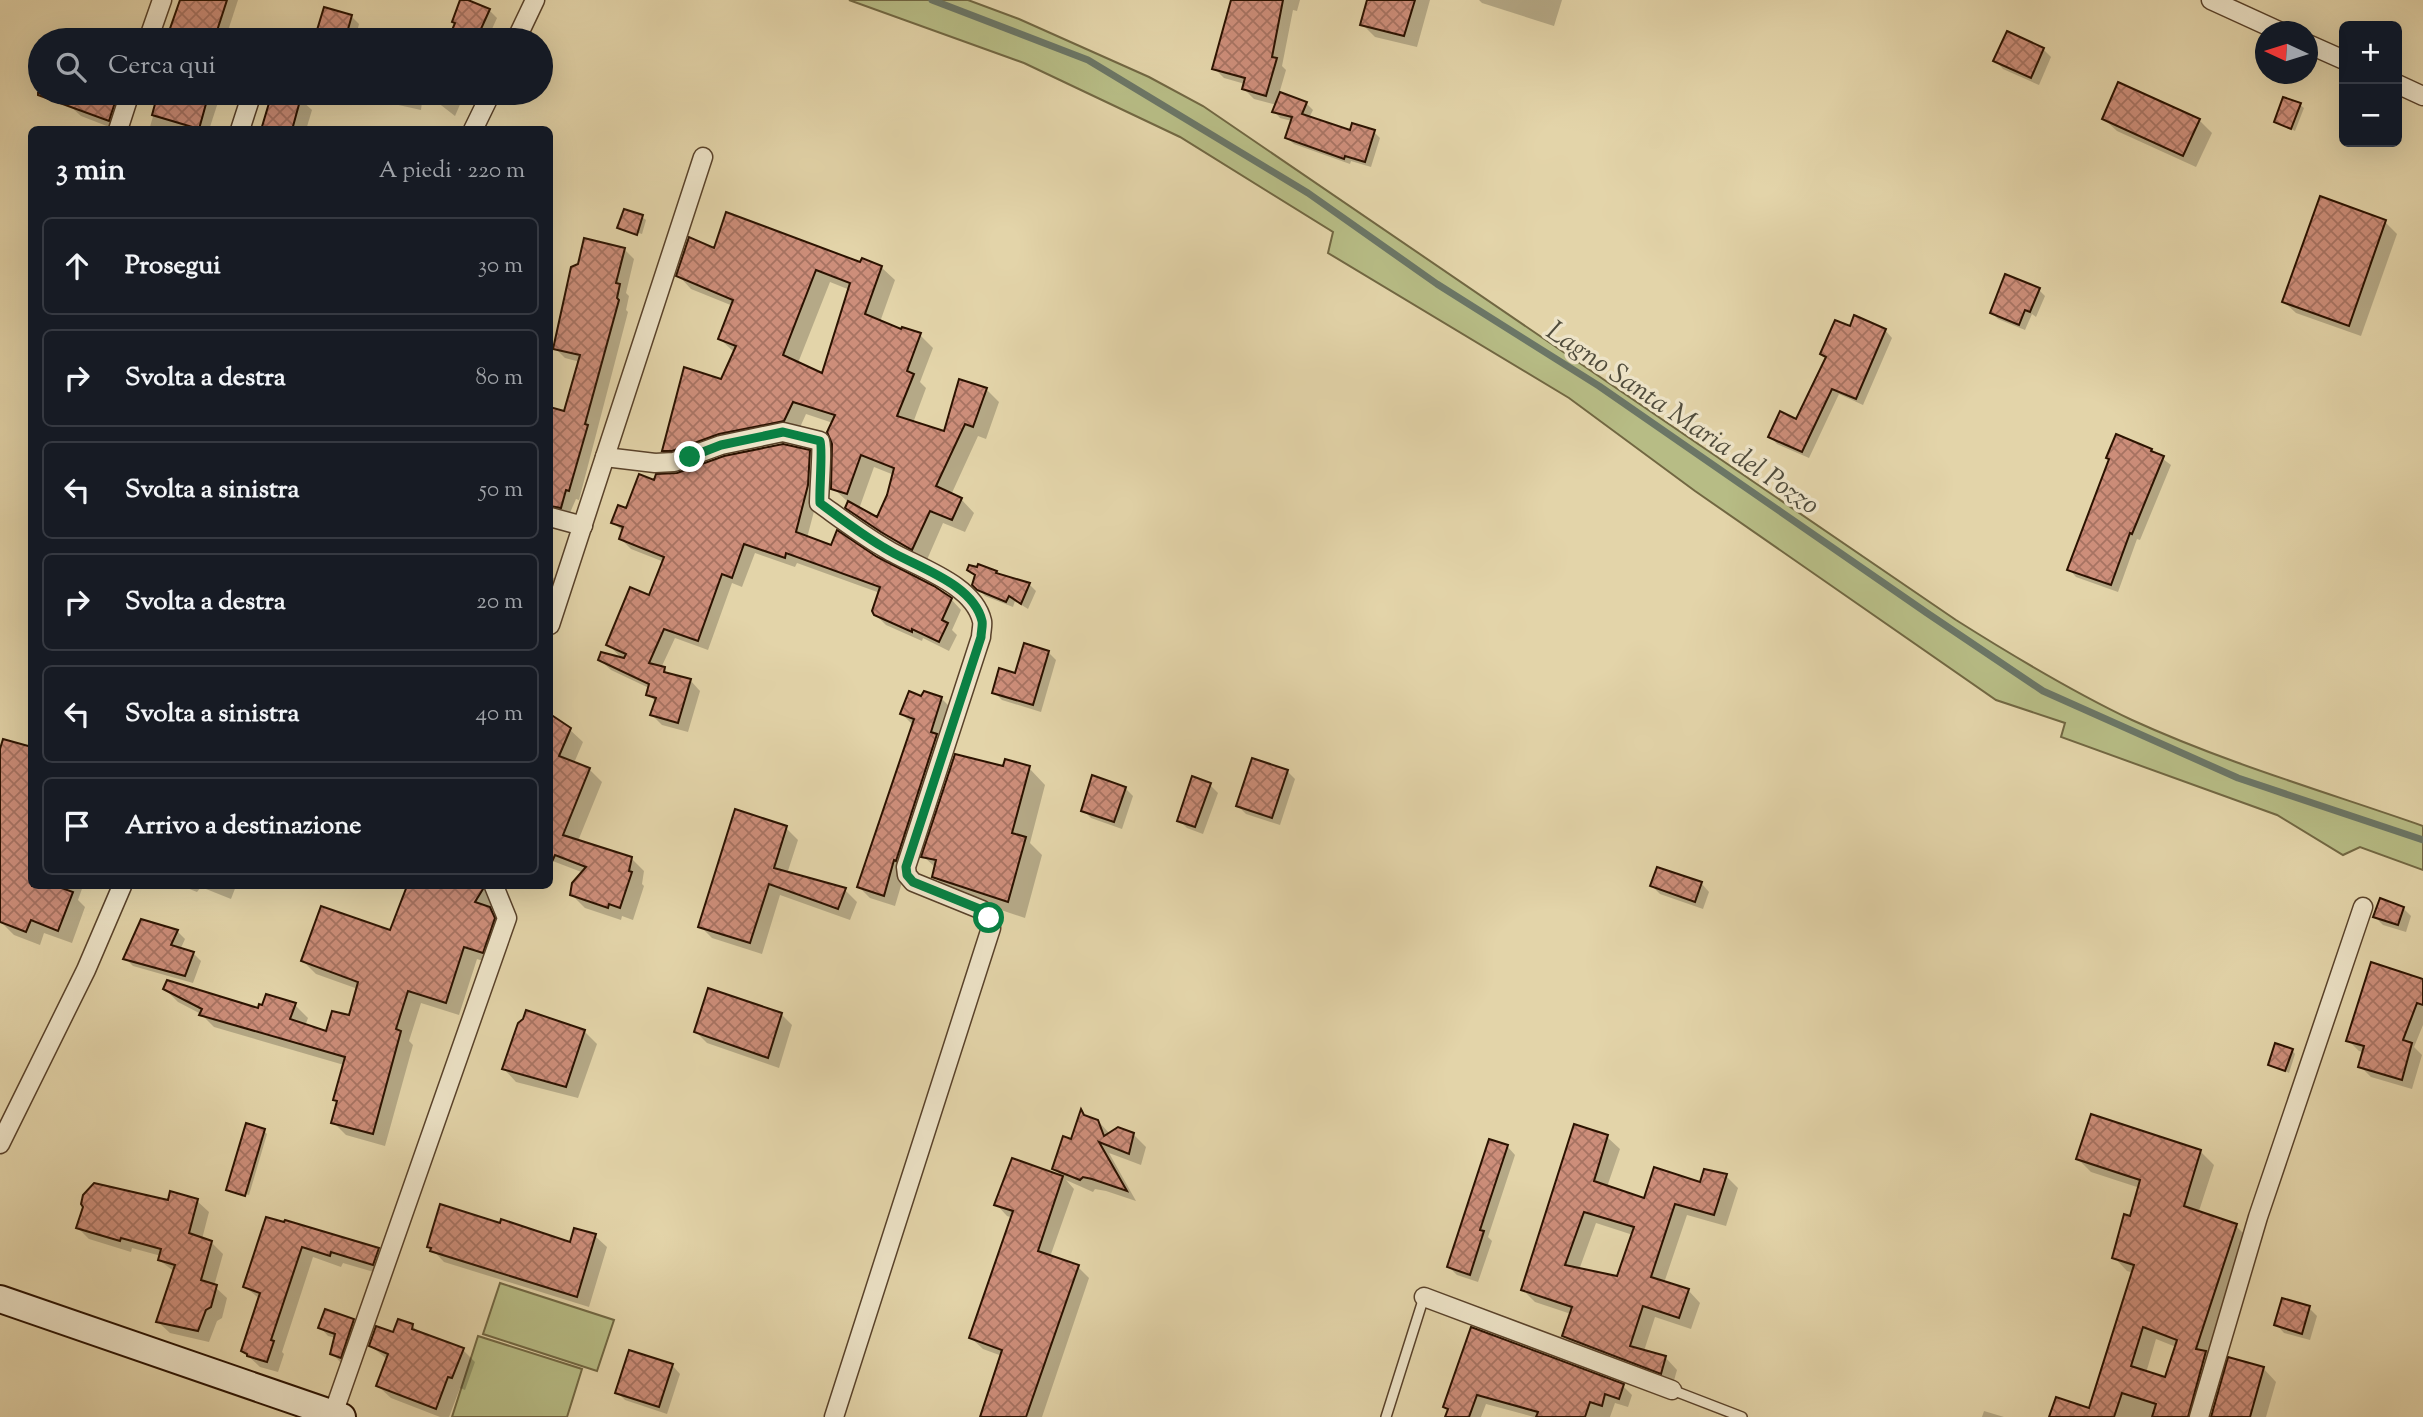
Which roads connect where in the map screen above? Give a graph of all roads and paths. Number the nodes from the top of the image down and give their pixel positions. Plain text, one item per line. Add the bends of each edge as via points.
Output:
1 (162, 0) edge
2 (535, 0) edge
3 (2211, 0) edge
4 (2257, 21) edge
5 (152, 28) edge
6 (522, 28) edge
7 (2318, 48) edge
8 (2339, 58) edge
9 (2402, 86) edge
10 (2423, 96) edge
11 (126, 105) edge
12 (248, 105) edge
13 (485, 105) edge
14 (119, 126) edge
15 (241, 126) edge
16 (475, 126) edge
17 (703, 157) dead end
18 (605, 457) junction
19 (553, 518) edge
20 (583, 526) junction
21 (553, 616) edge
22 (121, 889) edge
23 (495, 889) edge
24 (2363, 908) dead end
25 (0, 1144) edge
26 (1424, 1297) joint
27 (0, 1299) edge
28 (1672, 1390) joint
29 (338, 1416) edge
30 (834, 1417) edge
31 (1386, 1417) edge
32 (1742, 1417) edge
33 (2199, 1417) edge

1 - 5 street
2 - 6 street
3 - 4 street
7 - 8 street
9 - 10 street
11 - 14 street
12 - 15 street
13 - 16 street
17 - 18 street
18 - 20 street
18 - 30 street via 674,462 721,445 783,432 820,441 820,503 884,549 960,590 976,607 982,622 906,867 913,882 982,910 990,928
19 - 20 street
20 - 21 street
22 - 25 street
23 - 29 street via 508,918
24 - 33 street via 2258,1217
26 - 28 street
26 - 31 lane
27 - 29 street
28 - 32 lane

